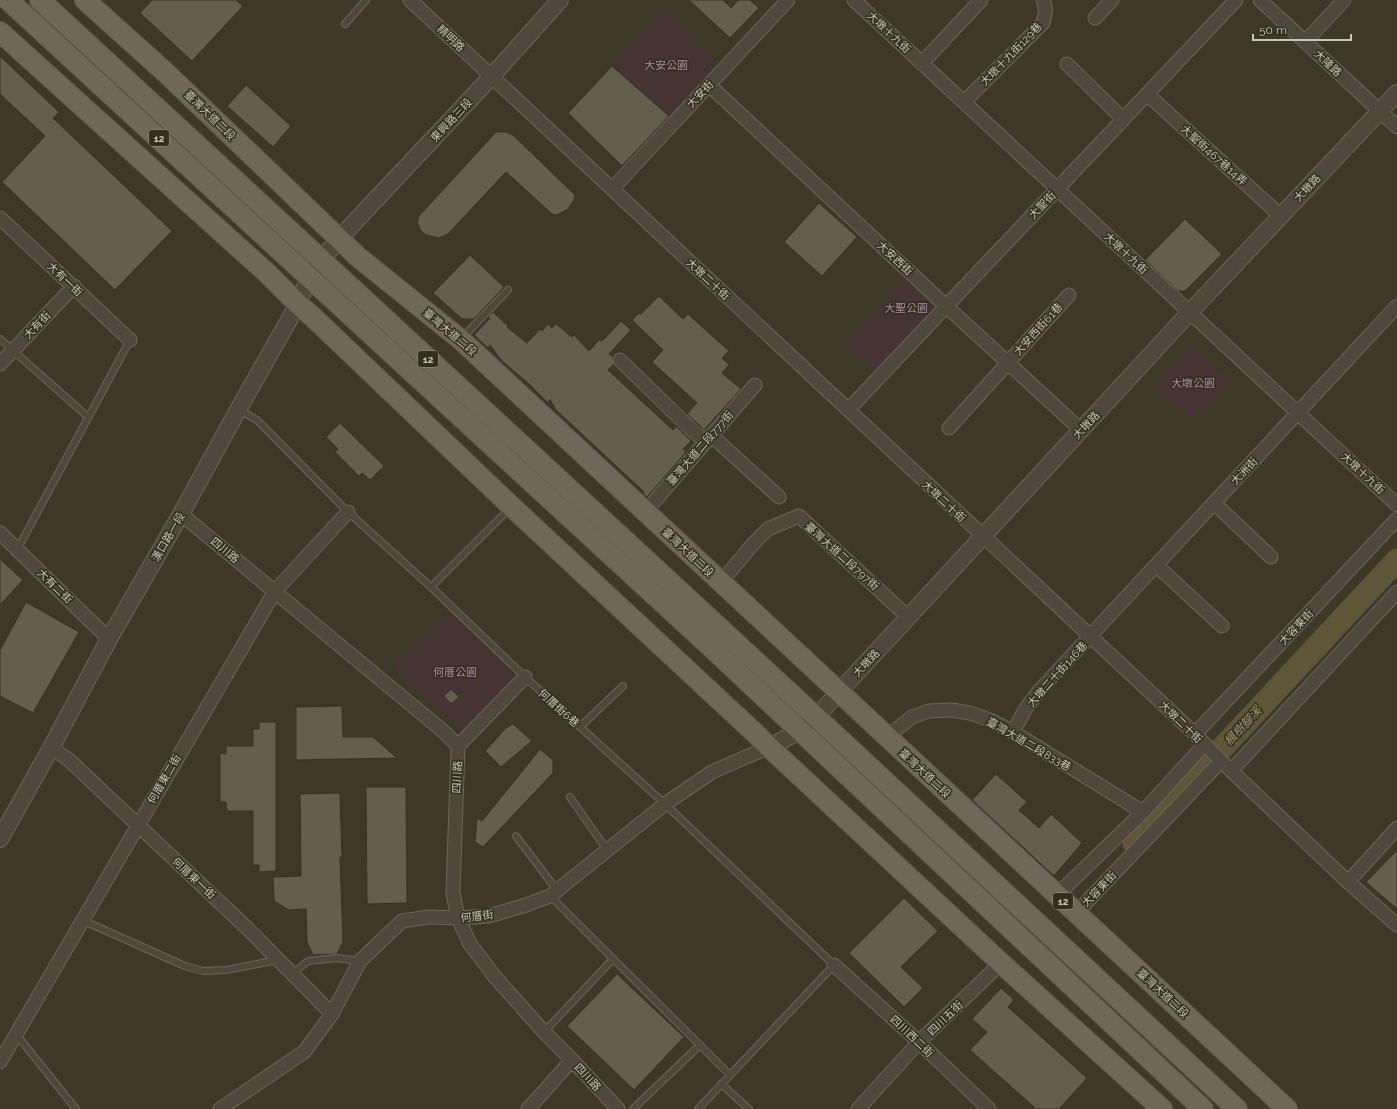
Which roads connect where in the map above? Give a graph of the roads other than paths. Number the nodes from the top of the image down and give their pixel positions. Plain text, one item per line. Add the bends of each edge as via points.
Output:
1 (8, 0) edge
2 (40, 0) edge
3 (85, 0) edge
4 (366, 0) edge
5 (410, 0) edge
6 (560, 0) edge
7 (788, 0) edge
8 (854, 0) edge
9 (981, 0) edge
10 (1043, 0) edge
11 (1112, 0) edge
12 (1236, 0) edge
13 (1260, 0) edge
14 (1344, 0) edge
15 (1096, 18) dead end
16 (345, 24) dead end
17 (0, 32) edge
18 (1305, 42) junction
19 (922, 62) junction
20 (1067, 64) dead end
21 (492, 76) junction
22 (709, 85) junction
23 (1397, 93) edge
24 (1147, 94) junction
25 (964, 102) junction
26 (1380, 111) junction
27 (1123, 119) junction
28 (1397, 127) edge
29 (612, 189) junction
30 (1057, 189) junction
31 (1281, 216) junction
32 (0, 218) edge
33 (340, 238) junction
34 (322, 260) junction
35 (309, 278) junction
36 (74, 286) junction
37 (508, 290) dead end
38 (1069, 296) dead end
39 (298, 304) junction
40 (946, 306) junction
41 (1397, 306) edge
42 (1190, 312) junction
43 (0, 339) edge
44 (460, 339) junction
45 (130, 340) joint
46 (13, 351) junction
47 (620, 360) dead end
48 (1008, 362) junction
49 (0, 364) edge
50 (755, 385) dead end
51 (238, 410) junction
52 (848, 410) junction
53 (1298, 413) junction
54 (88, 417) junction
55 (949, 428) dead end
56 (1081, 430) junction
57 (709, 438) junction
58 (779, 496) dead end
59 (1214, 503) junction
60 (1397, 505) edge
61 (511, 506) junction
62 (348, 512) junction
63 (645, 512) junction
64 (182, 514) junction
65 (1397, 519) edge
66 (0, 533) edge
67 (983, 536) junction
68 (17, 550) junction
69 (1271, 557) dead end
70 (1156, 565) junction
71 (721, 582) junction
72 (431, 588) junction
73 (274, 591) junction
74 (1397, 592) edge
75 (908, 617) junction
76 (1222, 626) dead end
77 (1090, 636) junction
78 (109, 639) junction
79 (525, 677) junction
80 (624, 686) dead end
81 (839, 692) junction
82 (816, 717) junction
83 (580, 727) junction
84 (800, 731) junction
85 (1013, 732) junction
86 (1195, 734) junction
87 (887, 737) junction
88 (1204, 744) junction
89 (458, 746) junction
90 (768, 747) junction
91 (51, 748) junction
92 (1221, 761) junction
93 (1232, 770) junction
94 (570, 797) dead end
95 (665, 804) junction
96 (1143, 812) junction
97 (137, 825) junction
98 (1397, 828) edge
99 (516, 836) dead end
100 (0, 839) edge
101 (607, 850) junction
102 (1348, 882) junction
103 (553, 892) junction
104 (1057, 895) junction
105 (1076, 913) junction
106 (458, 918) junction
107 (82, 920) junction
108 (1397, 925) edge
109 (613, 959) junction
110 (278, 960) junction
111 (360, 961) junction
112 (1001, 963) junction
113 (834, 965) junction
114 (292, 974) junction
115 (332, 1014) junction
116 (544, 1032) junction
117 (16, 1034) junction
118 (919, 1042) junction
119 (700, 1045) junction
120 (572, 1060) junction
121 (0, 1062) edge
122 (730, 1075) junction
123 (721, 1084) junction
124 (76, 1109) edge
125 (220, 1109) edge
126 (528, 1109) edge
127 (618, 1109) edge
128 (633, 1109) edge
129 (698, 1109) edge
130 (749, 1109) edge
131 (858, 1109) edge
132 (989, 1109) edge
133 (1162, 1109) edge
134 (1203, 1109) edge
135 (1236, 1109) edge
136 (1287, 1109) edge

1 - 35 main road, 12
2 - 34 main road, 12
3 - 33 main road, 臺灣大道二段 / 12
4 - 16 lane
5 - 21 street, 精明路
6 - 21 street, 東興路三段
7 - 22 street, 大安街
8 - 19 street, 大墩十九街
9 - 19 street
10 - 25 street, 大墩十九街129巷 via 1046,14 1043,23
11 - 15 street
12 - 24 street, 大聖街
13 - 18 street, 大隆路
14 - 18 street
17 - 39 main road, 12
18 - 26 street, 大隆路
19 - 25 street, 大墩十九街
20 - 27 street
21 - 29 street, 大墩二十街
21 - 33 street, 東興路三段
22 - 29 street, 大安街
22 - 40 street, 大安西街
23 - 26 street, 大墩路
24 - 27 street, 大聖街
24 - 31 street, 大聖街467巷14弄
25 - 30 street, 大墩十九街
26 - 28 street, 大隆路
26 - 31 street, 大墩路
27 - 30 street, 大聖街
29 - 52 street, 大墩二十街
30 - 40 street, 大聖街
30 - 42 street, 大墩十九街
31 - 42 street, 大墩路
32 - 36 street, 大有一街
33 - 34 street, 漢口路一段
33 - 44 main road, 臺灣大道二段 / 12 via 358,257
34 - 35 street, 漢口路一段
34 - 82 main road, 12
35 - 39 street, 漢口路一段
35 - 84 main road, 12
36 - 45 street, 大有一街
36 - 46 street, 大有街
37 - 44 lane
38 - 48 street, 大安西街61巷
39 - 51 street, 漢口路一段
39 - 61 main road, 12
40 - 48 street, 大安西街
40 - 52 street, 大聖街
41 - 53 street, 大洲街
42 - 53 street, 大墩十九街
42 - 56 street, 大墩路
43 - 46 lane
44 - 63 main road, 臺灣大道二段 / 12
45 - 54 lane
46 - 49 street, 大有街
46 - 54 lane
47 - 57 street via 697,435
48 - 55 street, 大安西街61巷
48 - 56 street, 大安西街
50 - 57 street, 臺灣大道二段777街
51 - 62 lane, 何厝街6巷 via 257,420
51 - 64 street, 漢口路一段
52 - 67 street, 大墩二十街
53 - 59 street, 大洲街
53 - 60 street, 大墩十九街
54 - 68 lane
56 - 67 street, 大墩路
57 - 58 street
57 - 63 street, 臺灣大道二段777街
59 - 69 street
59 - 70 street, 大洲街
61 - 72 lane
61 - 90 main road, 12
62 - 72 lane, 何厝街6巷
62 - 73 street, 何厝東二街
63 - 71 main road, 臺灣大道二段 / 12
64 - 73 street, 四川路
64 - 78 street, 漢口路一段
65 - 86 street, 大容東街
66 - 68 street, 大有二街
67 - 75 street, 大墩路
67 - 77 street, 大墩二十街
68 - 78 street, 大有二街
70 - 76 street
70 - 77 street, 大洲街
71 - 75 street, 臺灣大道二段797街 via 768,529 798,516
71 - 81 main road, 臺灣大道二段 / 12
72 - 79 lane, 何厝街6巷
73 - 89 street, 四川路
73 - 97 street, 何厝東二街
74 - 93 street
75 - 81 street, 大墩路
77 - 85 street, 大墩二十街146巷 via 1039,691
77 - 86 street, 大墩二十街
78 - 91 street, 漢口路一段
79 - 83 lane, 何厝街6巷
79 - 89 street
80 - 83 lane
81 - 82 street, 大墩路
81 - 87 main road, 臺灣大道二段 / 12
82 - 84 street, 大墩路
82 - 135 main road, 12
83 - 95 lane, 何厝街6巷
84 - 90 street, 大墩路
84 - 134 main road, 12
85 - 87 street, 臺灣大道二段833巷 via 990,720 951,710 929,711 912,718
85 - 96 street, 臺灣大道二段833巷
86 - 88 street, 大墩二十街
87 - 104 main road, 臺灣大道二段 / 12
88 - 92 street, 大墩二十街
88 - 96 street
89 - 106 street, 四川路 via 453,892
90 - 95 street, 何厝街 via 712,772
90 - 112 main road, 12
91 - 97 street, 何厝東一街 via 68,759
91 - 100 street, 漢口路一段
92 - 93 street, 大墩二十街
92 - 105 street, 大容東街
93 - 102 street, 大墩二十街
94 - 101 lane
95 - 101 street, 何厝街
95 - 113 lane, 何厝街6巷
96 - 104 street
97 - 107 street, 何厝東二街
97 - 110 street, 何厝東一街
98 - 102 street
99 - 103 lane
101 - 103 street, 何厝街
102 - 108 street, 大墩二十街
103 - 106 street, 何厝街 via 526,905 489,916
103 - 109 lane
104 - 105 main road, 臺灣大道二段 / 12
105 - 136 main road, 臺灣大道二段 / 12
106 - 111 street, 何厝街 via 430,917 402,921
106 - 116 street, 四川路 via 470,944 494,977
107 - 110 lane via 185,966 203,971 226,970
107 - 117 street, 何厝東二街
109 - 116 lane
109 - 119 lane
110 - 114 street, 何厝東一街
111 - 114 lane via 336,958 308,961
111 - 115 street, 何厝街
112 - 118 street, 四川五街
112 - 133 main road, 12
113 - 118 street, 四川西二街
113 - 122 lane
114 - 115 street, 何厝東一街
115 - 125 street, 何厝街 via 304,1052
116 - 120 street, 四川路
117 - 121 street, 何厝東二街
117 - 124 lane
118 - 131 street, 四川五街
118 - 132 street, 四川西二街
119 - 122 lane
119 - 128 lane
120 - 126 street
120 - 127 street, 四川路
122 - 123 lane
123 - 129 lane
123 - 130 lane

